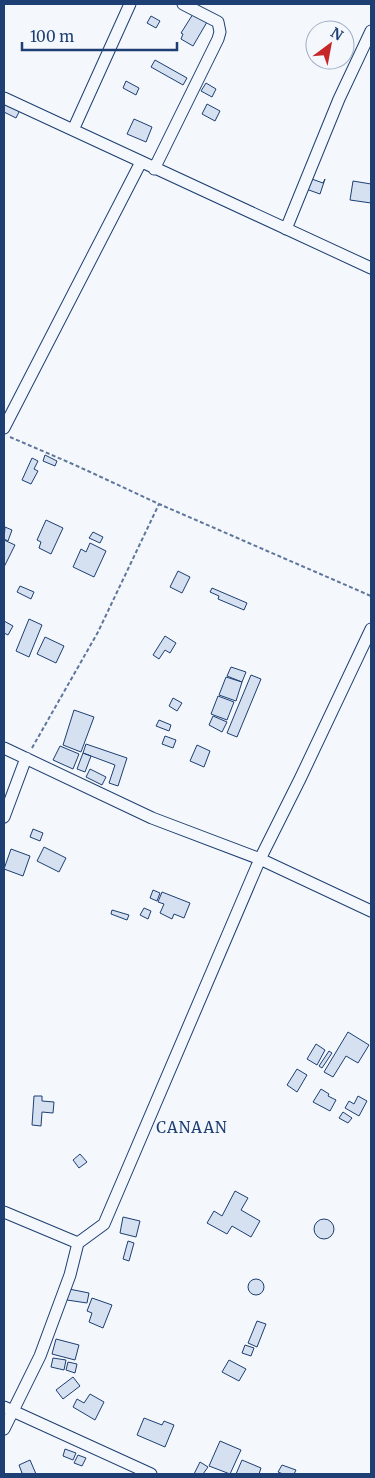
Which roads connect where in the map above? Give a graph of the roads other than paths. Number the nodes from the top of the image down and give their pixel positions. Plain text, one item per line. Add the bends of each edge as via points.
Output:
1 (130, 4) edge
2 (183, 4) edge
3 (371, 31) edge
4 (4, 98) edge
5 (73, 130) junction
6 (141, 162) junction
7 (154, 168) junction
8 (286, 229) junction
9 (371, 268) edge
10 (4, 428) edge
11 (371, 629) edge
12 (4, 748) edge
13 (26, 758) junction
14 (4, 816) edge
15 (260, 859) junction
16 (371, 911) edge
17 (4, 1212) edge
18 (78, 1242) junction
19 (8, 1409) edge
20 (4, 1429) edge
21 (151, 1474) edge

1 - 5 street
2 - 7 street via 218,22 220,32
3 - 8 street via 339,99
4 - 5 street
5 - 6 street
6 - 7 street
6 - 10 street
7 - 8 street
8 - 9 street
11 - 15 street
12 - 13 street
13 - 14 street
13 - 15 street via 152,818
15 - 16 street
15 - 18 street via 104,1224
17 - 18 street
18 - 19 street via 70,1275 40,1356
19 - 20 street
19 - 21 street

